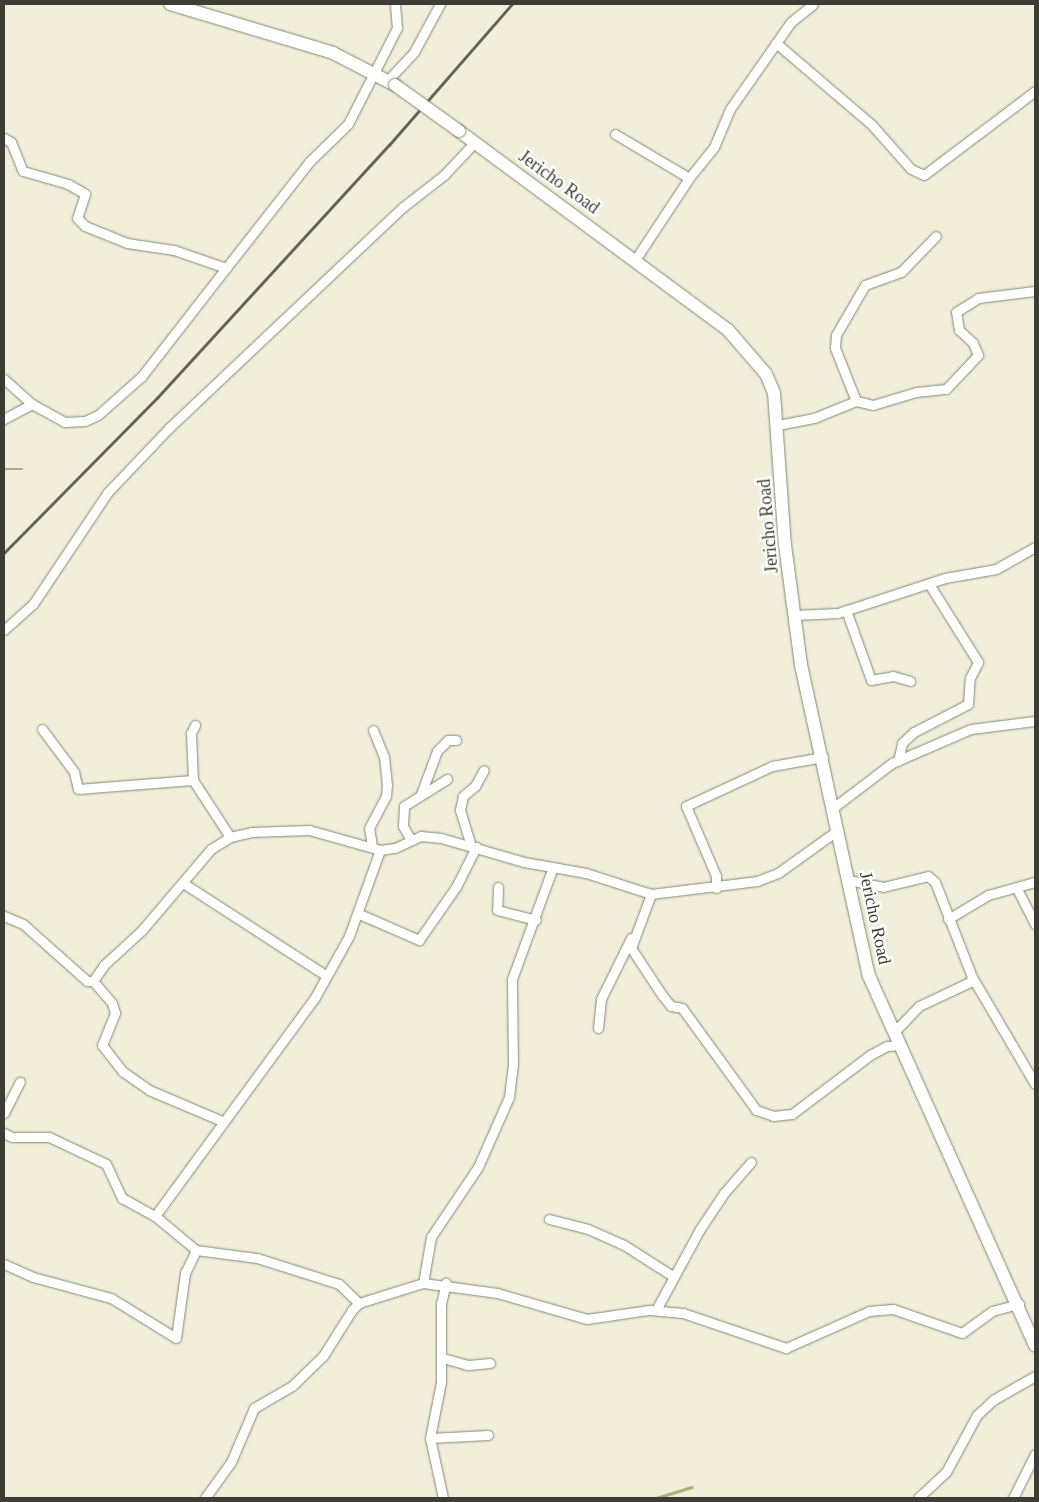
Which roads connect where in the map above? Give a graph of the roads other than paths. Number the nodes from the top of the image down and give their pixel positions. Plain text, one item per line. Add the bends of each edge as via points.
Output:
1 (170, 4) edge
2 (440, 4) edge
3 (813, 4) edge
4 (395, 6) dead end
5 (191, 7) edge
6 (776, 43) junction
7 (376, 73) junction
8 (392, 82) junction
9 (1035, 91) edge
10 (615, 134) dead end
11 (4, 138) edge
12 (475, 142) junction
13 (689, 178) junction
14 (936, 236) dead end
15 (635, 260) junction
16 (226, 268) junction
17 (1035, 290) edge
18 (4, 379) edge
19 (856, 401) junction
20 (32, 404) junction
21 (4, 419) edge
22 (778, 425) junction
23 (1035, 547) edge
24 (929, 584) junction
25 (846, 610) junction
26 (795, 615) junction
27 (4, 630) edge
28 (910, 680) dead end
29 (1035, 721) edge
30 (195, 725) dead end
31 (42, 729) dead end
32 (373, 730) dead end
33 (456, 740) dead end
34 (823, 757) junction
35 (898, 761) junction
36 (484, 770) dead end
37 (447, 779) dead end
38 (193, 780) junction
39 (420, 794) junction
40 (833, 808) junction
41 (838, 830) junction
42 (230, 837) junction
43 (411, 840) junction
44 (474, 846) junction
45 (376, 848) junction
46 (553, 867) junction
47 (848, 880) junction
48 (1035, 882) edge
49 (183, 883) junction
50 (498, 887) dead end
51 (1016, 887) junction
52 (716, 888) junction
53 (651, 894) junction
54 (357, 913) junction
55 (4, 916) edge
56 (948, 919) junction
57 (536, 920) junction
58 (1035, 924) edge
59 (639, 925) junction
60 (328, 976) junction
61 (972, 977) junction
62 (93, 981) junction
63 (598, 1028) dead end
64 (894, 1032) junction
65 (901, 1045) junction
66 (20, 1082) dead end
67 (1035, 1084) edge
68 (4, 1113) edge
69 (222, 1122) junction
70 (4, 1133) edge
71 (751, 1162) dead end
72 (155, 1216) junction
73 (549, 1219) dead end
74 (196, 1250) junction
75 (4, 1264) edge
76 (674, 1277) junction
77 (424, 1283) junction
78 (446, 1283) junction
79 (359, 1303) junction
80 (1019, 1304) junction
81 (656, 1310) junction
82 (1035, 1345) edge
83 (443, 1358) junction
84 (490, 1362) dead end
85 (1035, 1376) edge
86 (488, 1435) dead end
87 (430, 1438) junction
88 (1035, 1454) edge
89 (205, 1498) edge
90 (442, 1498) edge
91 (918, 1498) edge
92 (1013, 1498) edge

1 - 5 street, Jericho Road
2 - 8 street via 414,52
3 - 6 street via 791,22
4 - 7 street via 397,28
5 - 7 street, Jericho Road via 281,35
6 - 9 street via 870,124 911,170 924,175
6 - 13 street via 730,109 714,148
7 - 8 street, Jericho Road
7 - 16 street via 348,124 308,162
8 - 12 street, Jericho Road, bridge
10 - 13 street
11 - 16 street via 11,142 23,171 68,184 85,194 78,218 85,226 127,243 174,250
12 - 15 street, Jericho Road
12 - 27 street via 444,175 403,207 169,428 108,492 33,604
13 - 15 street
14 - 19 street via 901,272 865,285 836,335 835,348
15 - 22 street, Jericho Road via 752,354 774,393
16 - 20 street via 142,376 98,415 85,421 64,422
17 - 19 street via 978,298 956,312 959,330 978,355 946,389 916,392 874,405
18 - 20 street
19 - 22 street via 814,418
20 - 21 street
22 - 26 street, Jericho Road via 785,545
23 - 24 street via 996,569
24 - 25 street
24 - 35 street via 978,662 970,678 968,704 914,732 902,743
25 - 26 street
25 - 28 street via 871,680 893,676
26 - 34 street, Jericho Road via 801,666
29 - 35 street via 971,729
30 - 38 street via 190,733
31 - 38 street via 74,772 80,790
32 - 45 street via 384,757 387,784 386,796 369,828
33 - 39 street via 448,740 437,751
34 - 40 street, Jericho Road
34 - 52 street via 772,766 686,806 716,876
35 - 40 street via 874,774
36 - 44 street via 475,786 463,796 460,810
37 - 39 street
38 - 42 street
39 - 43 street via 404,806 403,826
40 - 41 street, Jericho Road
41 - 47 street, Jericho Road
41 - 52 street via 778,873 757,881
42 - 45 street via 297,828
42 - 49 street via 211,849
43 - 44 street via 441,838
43 - 45 street via 395,848
44 - 46 street
44 - 54 street via 456,887 420,940
45 - 54 street
46 - 53 street via 586,872
46 - 57 street
47 - 56 street via 883,887 928,876 935,882
47 - 64 street, Jericho Road via 869,976
48 - 51 street
49 - 60 street
49 - 62 street
50 - 57 street via 497,910
51 - 56 street via 988,895
51 - 58 street
52 - 53 street
53 - 59 street
54 - 60 street
55 - 62 street via 23,924 83,980
56 - 61 street
57 - 77 street via 512,979 513,1065 508,1097 478,1167 428,1243
59 - 63 street via 611,973 601,999
59 - 65 street via 631,948 657,988 671,1006 682,1008 756,1110 764,1115 792,1114 806,1107 870,1055 887,1046
60 - 69 street via 245,1096
61 - 64 street via 970,982 919,1006
61 - 67 street
62 - 69 street via 112,1003 115,1013 102,1045 122,1071 149,1090
64 - 65 street, Jericho Road
65 - 80 street, Jericho Road
66 - 68 street
69 - 72 street
70 - 72 street via 12,1137 38,1134 81,1149 111,1169 122,1198
71 - 76 street via 724,1193
72 - 74 street
73 - 76 street via 588,1229 624,1245
74 - 75 street via 185,1273 176,1338 110,1298 33,1277
74 - 79 street via 256,1258 339,1284
76 - 81 street
77 - 78 street
77 - 79 street
78 - 81 street via 523,1299 587,1319
78 - 83 street via 441,1304
79 - 89 street via 338,1327 323,1356 292,1386 254,1408 232,1462
80 - 81 street via 992,1312 962,1333 894,1309 869,1311 786,1348 772,1347 702,1318
80 - 82 street, Jericho Road
83 - 84 street via 468,1365
83 - 87 street
85 - 91 street via 993,1400 977,1415 946,1472
86 - 87 street
87 - 90 street
88 - 92 street

